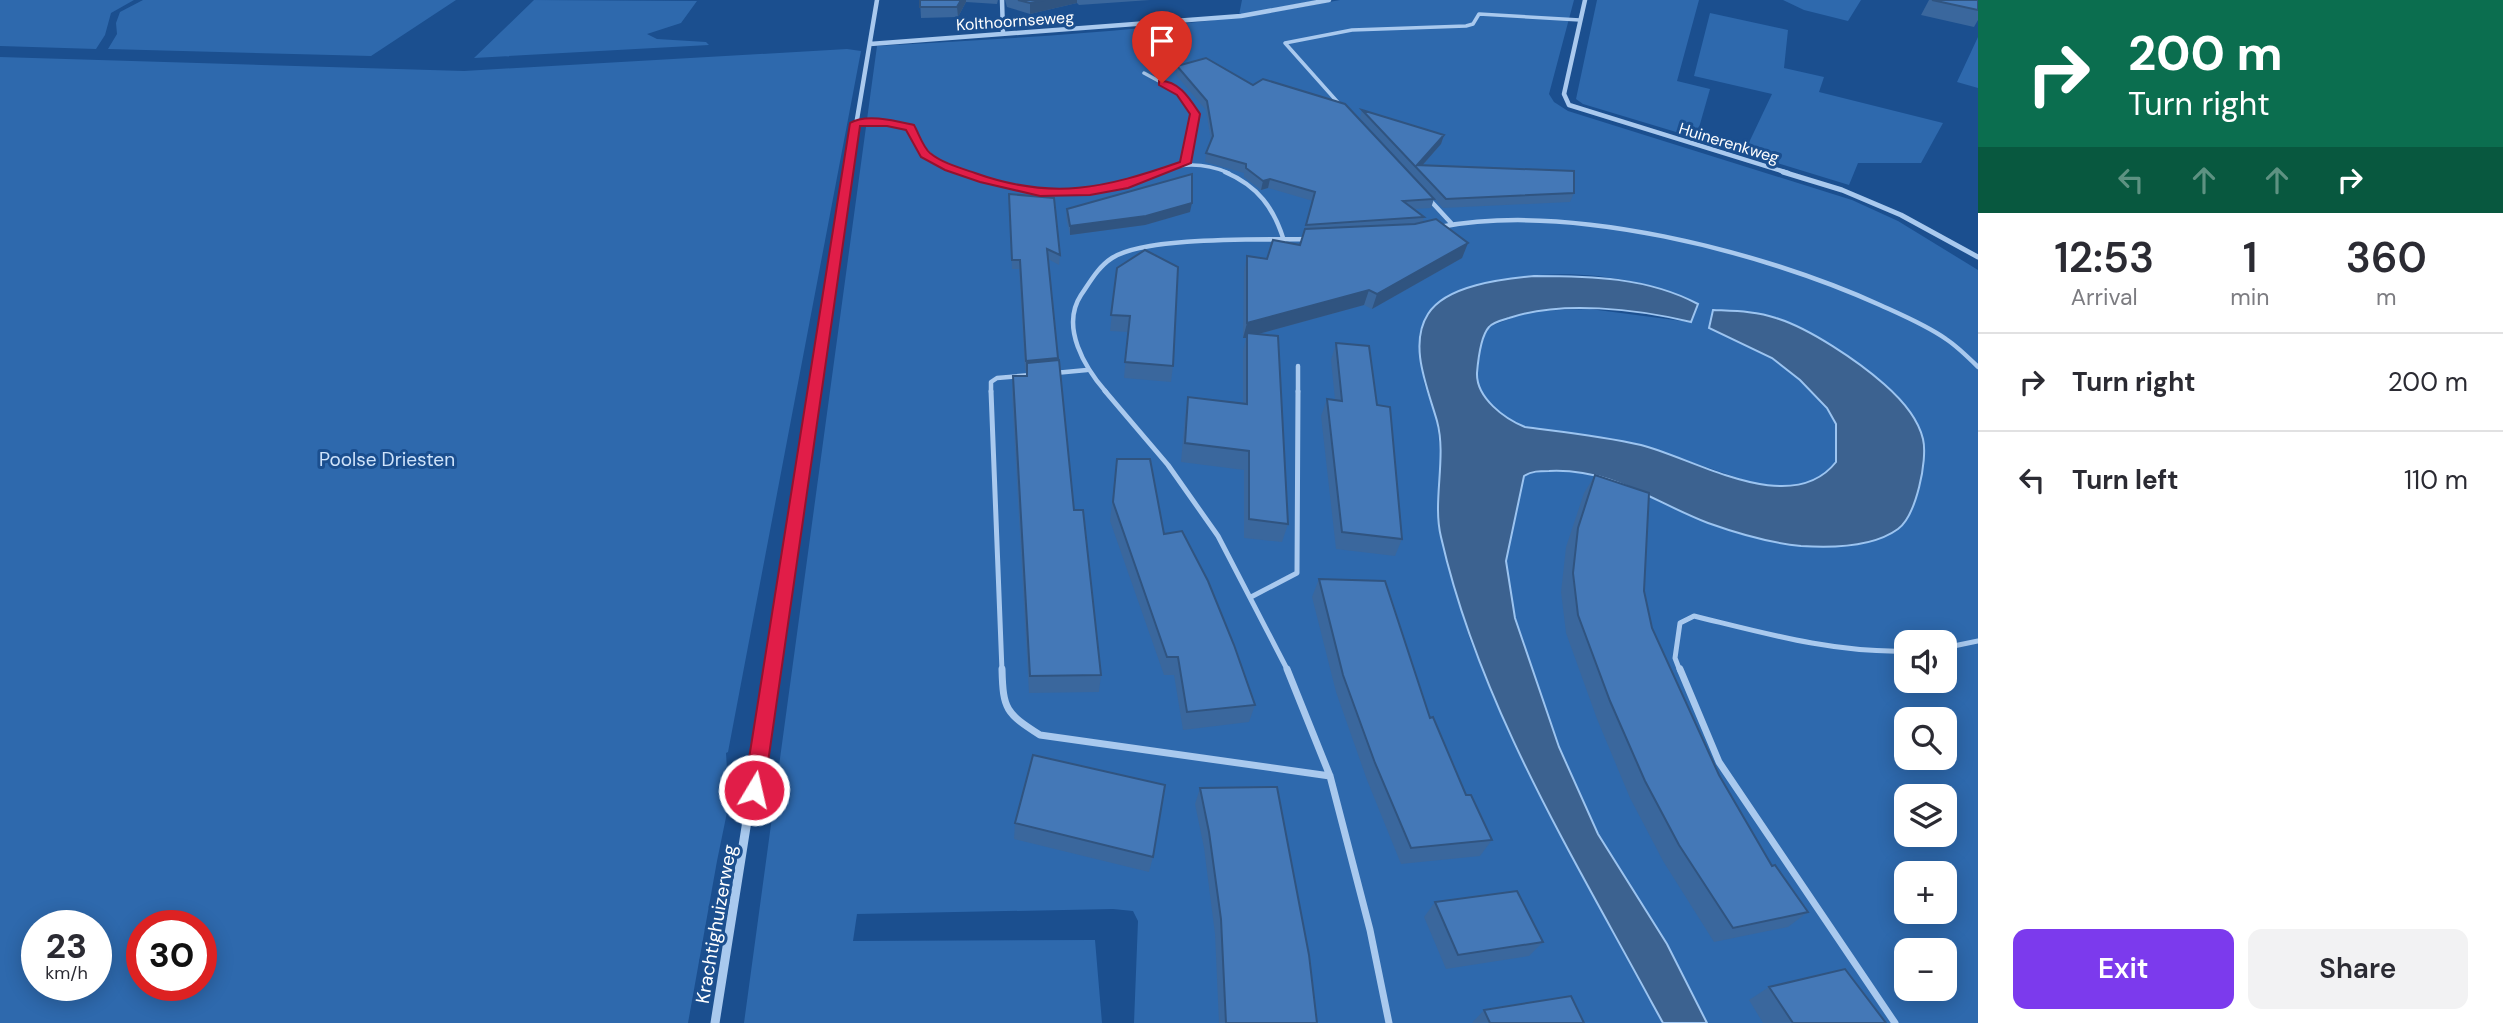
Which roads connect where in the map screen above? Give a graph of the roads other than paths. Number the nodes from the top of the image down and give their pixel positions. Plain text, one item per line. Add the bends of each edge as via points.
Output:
1 (877, 0) edge
2 (1002, 0) edge
3 (1329, 0) edge
4 (1585, 0) edge
5 (1580, 20) junction
6 (1003, 34) junction
7 (870, 44) junction
8 (1144, 74) dead end
9 (1343, 108) edge
10 (856, 123) junction
11 (1185, 163) junction
12 (1425, 195) edge
13 (1452, 224) junction
14 (1431, 229) edge
15 (1312, 239) edge
16 (1284, 240) junction
17 (1978, 257) edge
18 (1298, 366) dead end
19 (1978, 368) edge
20 (1087, 370) junction
21 (1051, 373) edge
22 (1039, 374) edge
23 (1251, 597) junction
24 (1978, 641) edge
25 (1957, 645) edge
26 (1894, 652) edge
27 (1330, 776) junction
28 (715, 1023) edge
29 (1389, 1023) edge
30 (1895, 1023) edge

1 - 7 street, Krachtighuizerweg
2 - 6 street
3 - 6 street, Kolthoornseweg via 1241,16
4 - 5 street, Huinerenkweg
5 - 9 lane via 1479,14 1466,26 1344,31 1285,43
5 - 17 street, Huinerenkweg via 1564,93 1569,105 1842,190 1901,215
6 - 7 street, Kolthoornseweg
7 - 10 street, Krachtighuizerweg
8 - 11 lane via 1181,93 1195,114
10 - 11 lane via 910,128 925,155 941,164 1008,187 1040,192 1090,192
10 - 28 street, Krachtighuizerweg
11 - 16 lane via 1242,179 1263,196 1277,216
12 - 13 lane
13 - 14 lane
13 - 19 lane via 1552,221 1645,233 1726,252 1869,300 1944,337
15 - 16 lane
16 - 20 lane via 1181,243 1132,250 1112,258 1096,272 1073,314
18 - 23 lane via 1297,573
20 - 21 lane
20 - 23 lane via 1168,465 1219,536
22 - 27 lane via 997,378 990,387 1003,697 1012,717 1040,735
23 - 27 lane via 1290,674
24 - 25 lane
26 - 30 lane via 1825,645 1694,616 1679,624 1675,658 1719,762
27 - 29 lane

